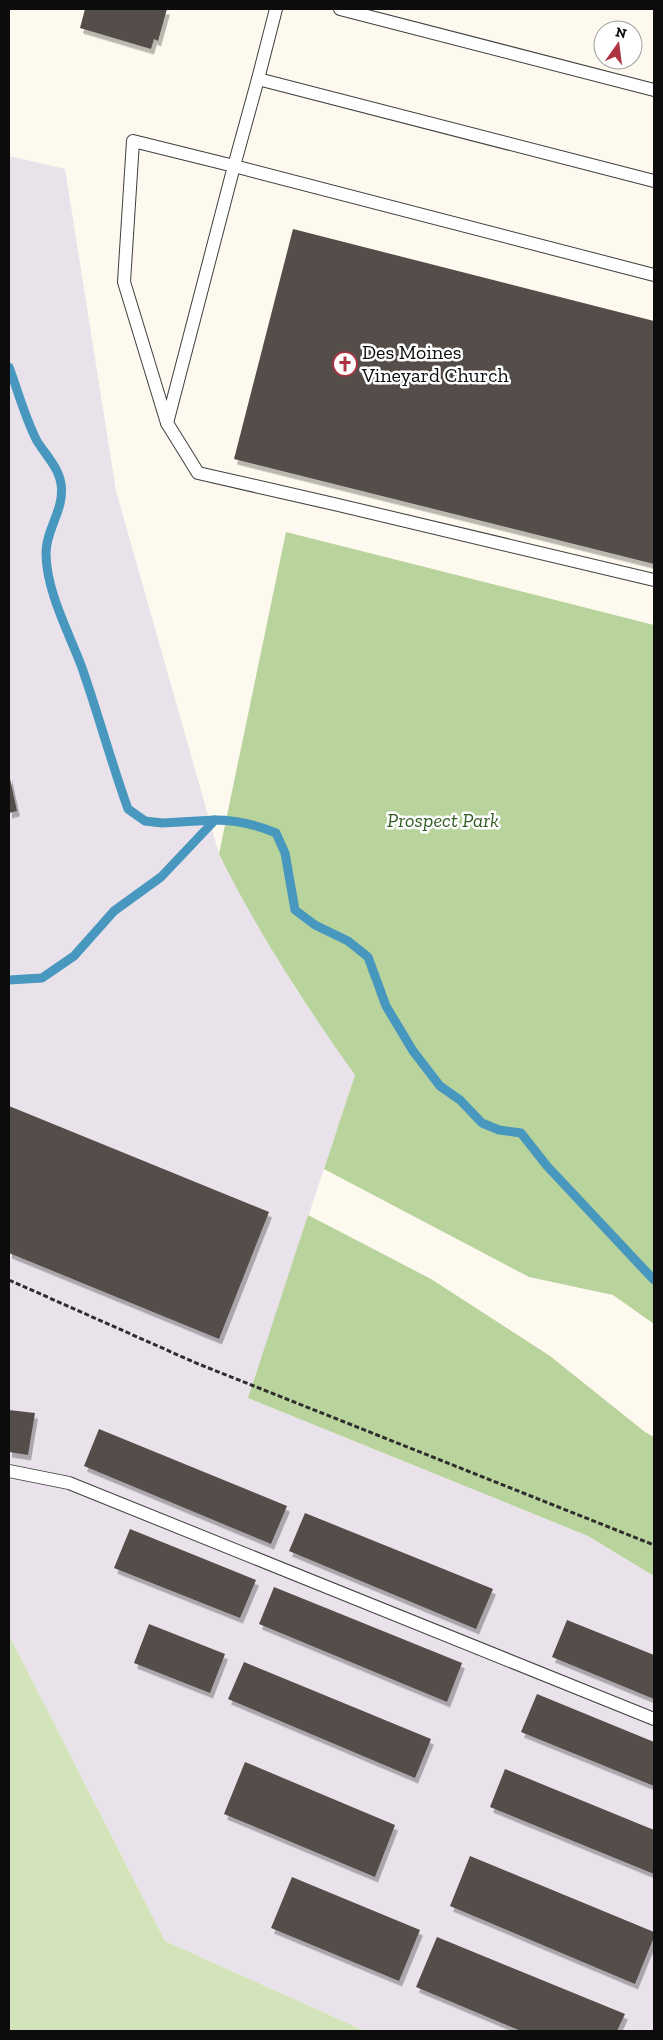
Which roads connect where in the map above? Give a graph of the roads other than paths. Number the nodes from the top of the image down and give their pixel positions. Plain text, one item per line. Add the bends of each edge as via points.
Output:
1 (276, 9) edge
2 (340, 9) edge
3 (258, 79) junction
4 (654, 90) edge
5 (234, 166) junction
6 (654, 181) edge
7 (654, 275) edge
8 (167, 423) junction
9 (654, 580) edge
10 (9, 1471) edge
11 (654, 1719) edge

1 - 3 lane
2 - 4 lane
3 - 5 lane
3 - 6 lane
5 - 7 lane
5 - 8 lane
5 - 8 lane via 133,141 124,282
8 - 9 lane via 198,473
10 - 11 lane via 70,1483

